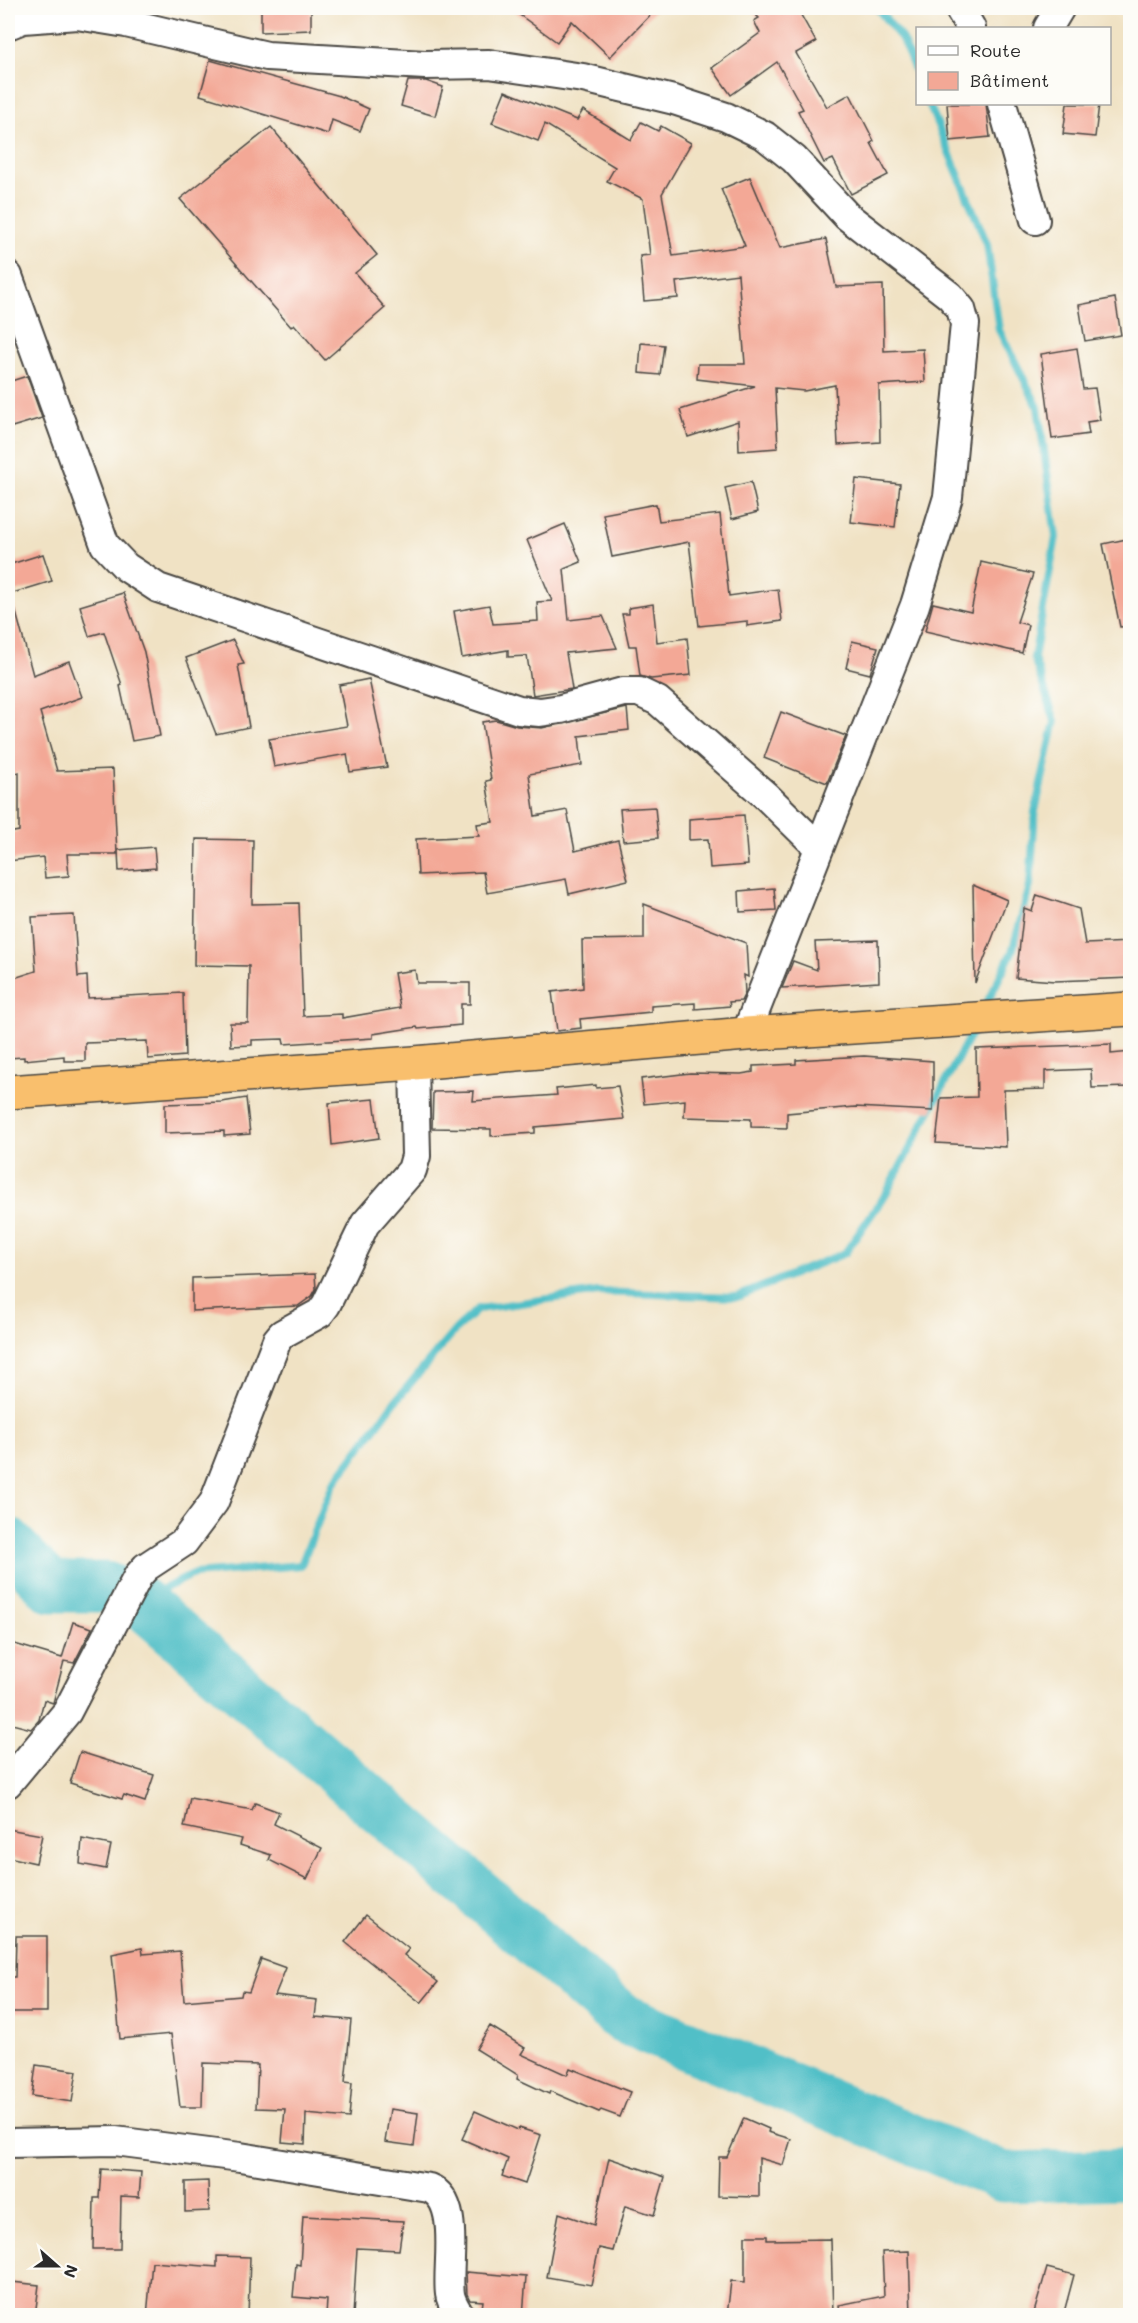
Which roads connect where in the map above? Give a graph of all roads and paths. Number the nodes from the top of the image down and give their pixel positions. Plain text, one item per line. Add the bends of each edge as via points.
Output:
1 (959, 8) edge
2 (1060, 8) edge
3 (131, 15) edge
4 (17, 17) edge
5 (970, 27) edge
6 (1049, 27) edge
7 (1003, 105) edge
8 (1035, 220) dead end
9 (8, 276) edge
10 (818, 847) junction
11 (1131, 1009) edge
12 (746, 1034) junction
13 (414, 1063) junction
14 (8, 1092) edge
15 (8, 1783) edge
16 (8, 2143) edge
17 (460, 2316) edge

1 - 5 street
2 - 6 street
3 - 4 street
3 - 10 street via 267,56 425,65 489,64 536,70 674,100 726,117 765,136 794,159 847,216 950,296 961,309 965,324 948,497 915,605
7 - 8 street
9 - 10 street via 105,545 126,567 158,588 519,710 540,712 623,692 639,692 658,701
10 - 12 street
11 - 12 highway
12 - 13 highway
13 - 14 highway
13 - 15 street via 416,1156 412,1170 365,1224 327,1305 278,1340 214,1503 184,1542 138,1576 67,1712
16 - 17 street via 115,2141 240,2157 435,2190 449,2226 450,2295

